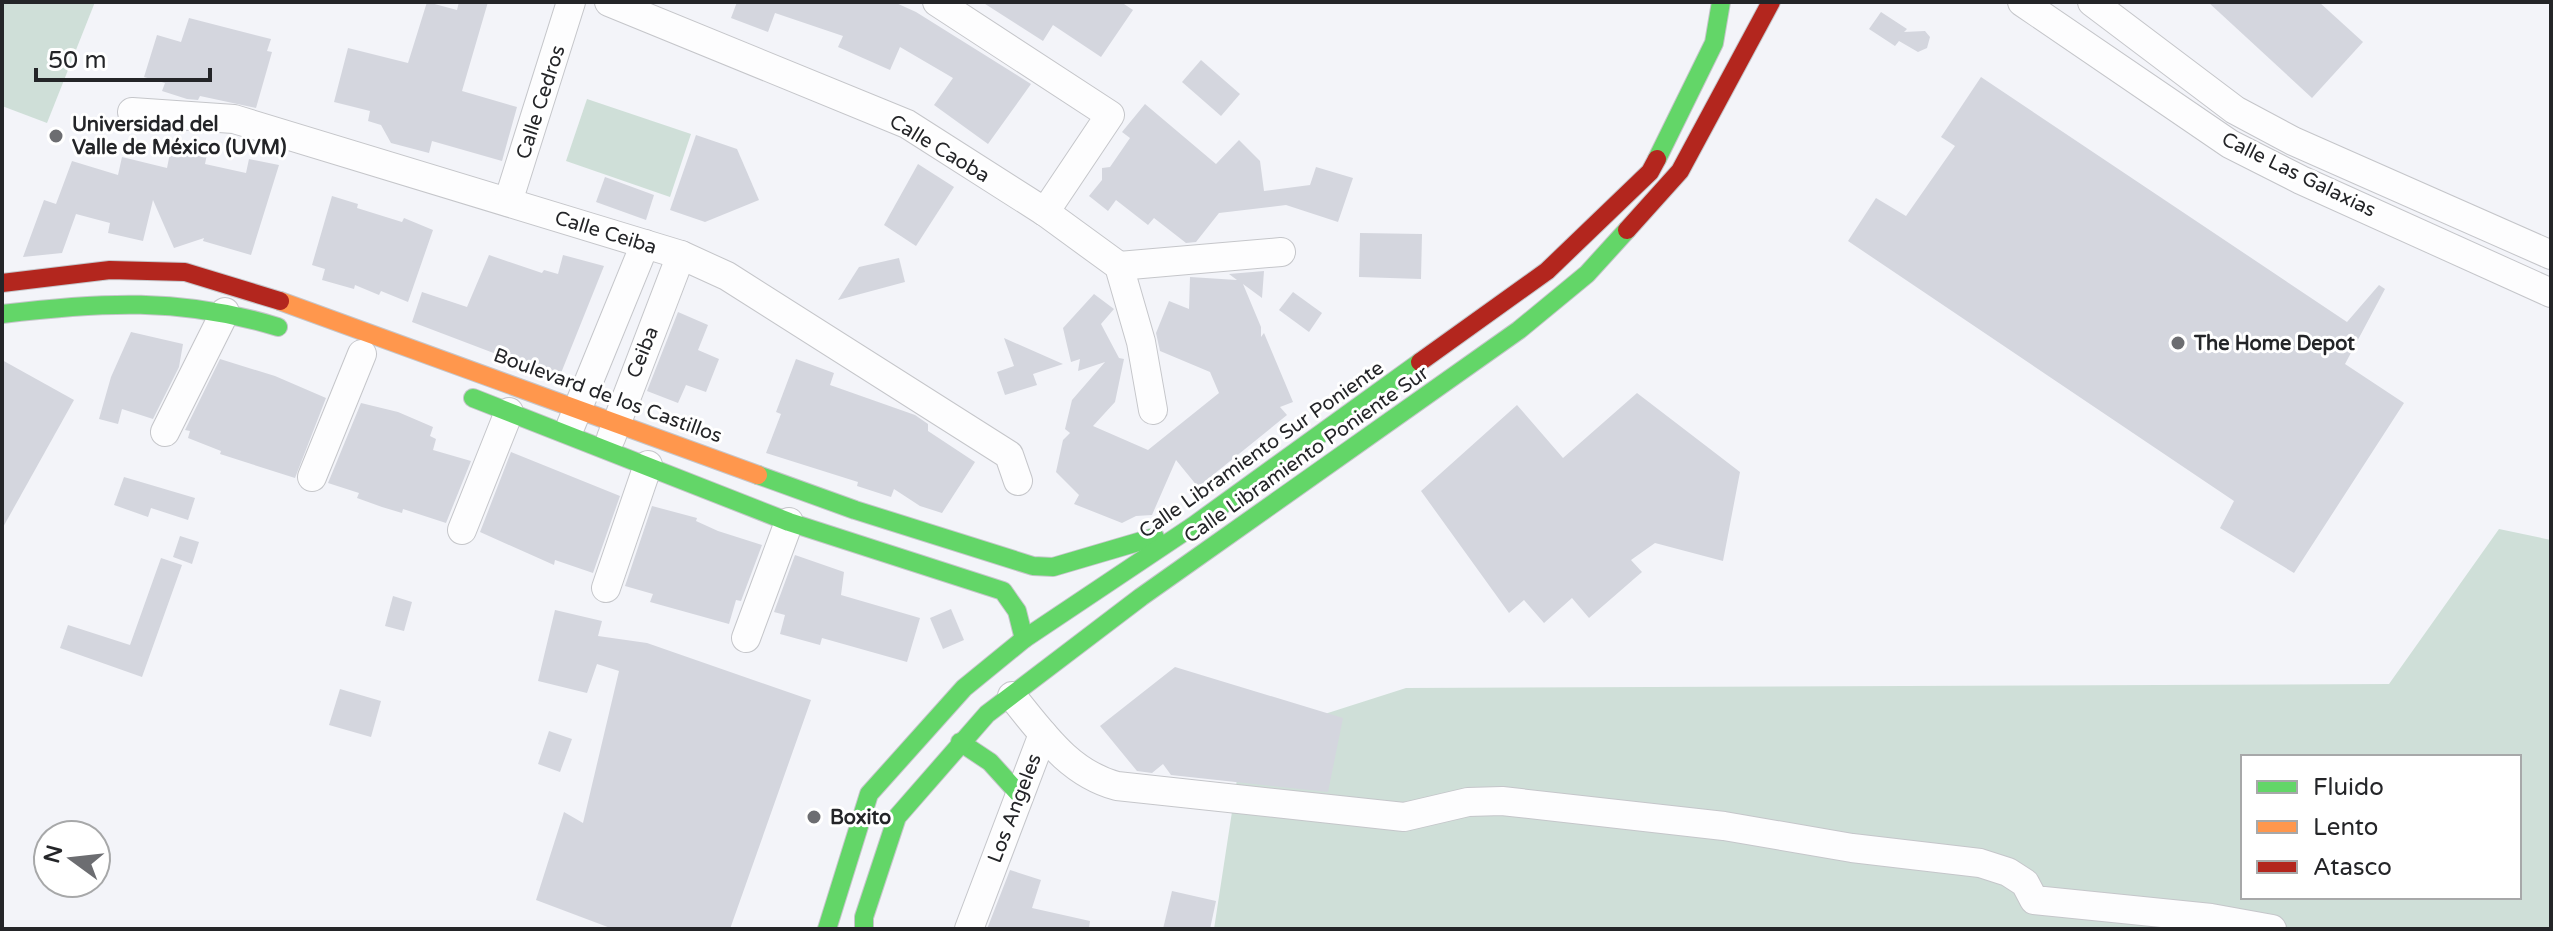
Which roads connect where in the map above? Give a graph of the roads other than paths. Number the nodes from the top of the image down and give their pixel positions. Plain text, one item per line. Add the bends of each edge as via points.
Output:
1 (571, 2) edge
2 (609, 2) edge
3 (937, 2) edge
4 (1721, 2) edge
5 (1771, 2) edge
6 (2022, 2) edge
7 (2092, 2) edge
8 (132, 112) dead end
9 (2390, 183) junction
10 (508, 202) junction
11 (1045, 212) junction
12 (2378, 214) junction
13 (645, 244) junction
14 (1281, 252) dead end
15 (681, 255) junction
16 (2551, 255) edge
17 (1119, 266) junction
18 (2, 283) edge
19 (2551, 293) edge
20 (278, 300) junction
21 (225, 312) junction
22 (2, 314) edge
23 (272, 325) junction
24 (295, 334) dead end
25 (362, 355) dead end
26 (450, 389) dead end
27 (577, 407) junction
28 (1153, 410) dead end
29 (509, 412) junction
30 (615, 420) junction
31 (165, 432) dead end
32 (567, 436) junction
33 (607, 450) junction
34 (648, 465) junction
35 (312, 477) dead end
36 (1018, 481) dead end
37 (789, 522) junction
38 (1193, 526) junction
39 (462, 530) dead end
40 (606, 588) dead end
41 (746, 638) dead end
42 (1024, 639) junction
43 (1012, 696) junction
44 (1043, 734) junction
45 (960, 742) junction
46 (1019, 794) junction
47 (827, 929) edge
48 (864, 929) edge
49 (969, 929) edge
50 (2272, 929) edge

1 - 10 street, Calle Cedros
2 - 11 street, Calle Caoba via 907,124
3 - 11 street via 1110,115
4 - 38 main road, Calle Libramiento Sur Poniente via 1714,43 1650,172 1547,271
5 - 43 main road, Calle Libramiento Poniente Sur via 1680,171 1587,274 1519,330 1141,597
6 - 12 street, Calle Las Galaxias via 2230,144
7 - 9 street, Calle Las Galaxias via 2235,110
8 - 10 street, Calle Ceiba via 234,119
9 - 12 street
9 - 16 street, Calle Las Galaxias
10 - 13 street, Calle Ceiba
11 - 17 street, Calle Caoba
12 - 19 street, Calle Las Galaxias
13 - 15 street, Calle Ceiba
13 - 27 street
14 - 17 street
15 - 30 street, Ceiba
15 - 36 street, Calle Ceiba via 727,276 1009,455
17 - 28 street
18 - 20 main road, Boulevard de los Castillos via 110,270 185,272
20 - 23 main road
20 - 27 main road, Boulevard de los Castillos
21 - 22 main road via 121,300
21 - 23 main road
21 - 31 street
23 - 24 main road
25 - 35 street
26 - 29 main road
27 - 30 main road, Boulevard de los Castillos
27 - 32 street
29 - 32 main road
29 - 39 street
30 - 33 street, Ceiba
30 - 38 main road, Boulevard de los Castillos via 855,510 1033,566 1053,567
32 - 33 main road
33 - 34 main road
34 - 37 main road
34 - 40 street
37 - 41 street
37 - 42 main road via 1003,591 1017,611
38 - 42 main road, Calle Libramiento Sur Poniente
42 - 47 main road, Calle Libramiento Sur Poniente via 964,688 869,794
43 - 44 street, Los Angeles
43 - 45 main road, Calle Libramiento Poniente Sur
44 - 46 street, Los Angeles
44 - 50 street via 1090,778 1117,786 1404,817 1468,802 1502,801 1724,826 1980,863 2025,883 2034,900
45 - 46 main road via 990,762
45 - 48 main road, Calle Libramiento Poniente Sur via 897,817
46 - 49 street, Los Angeles

